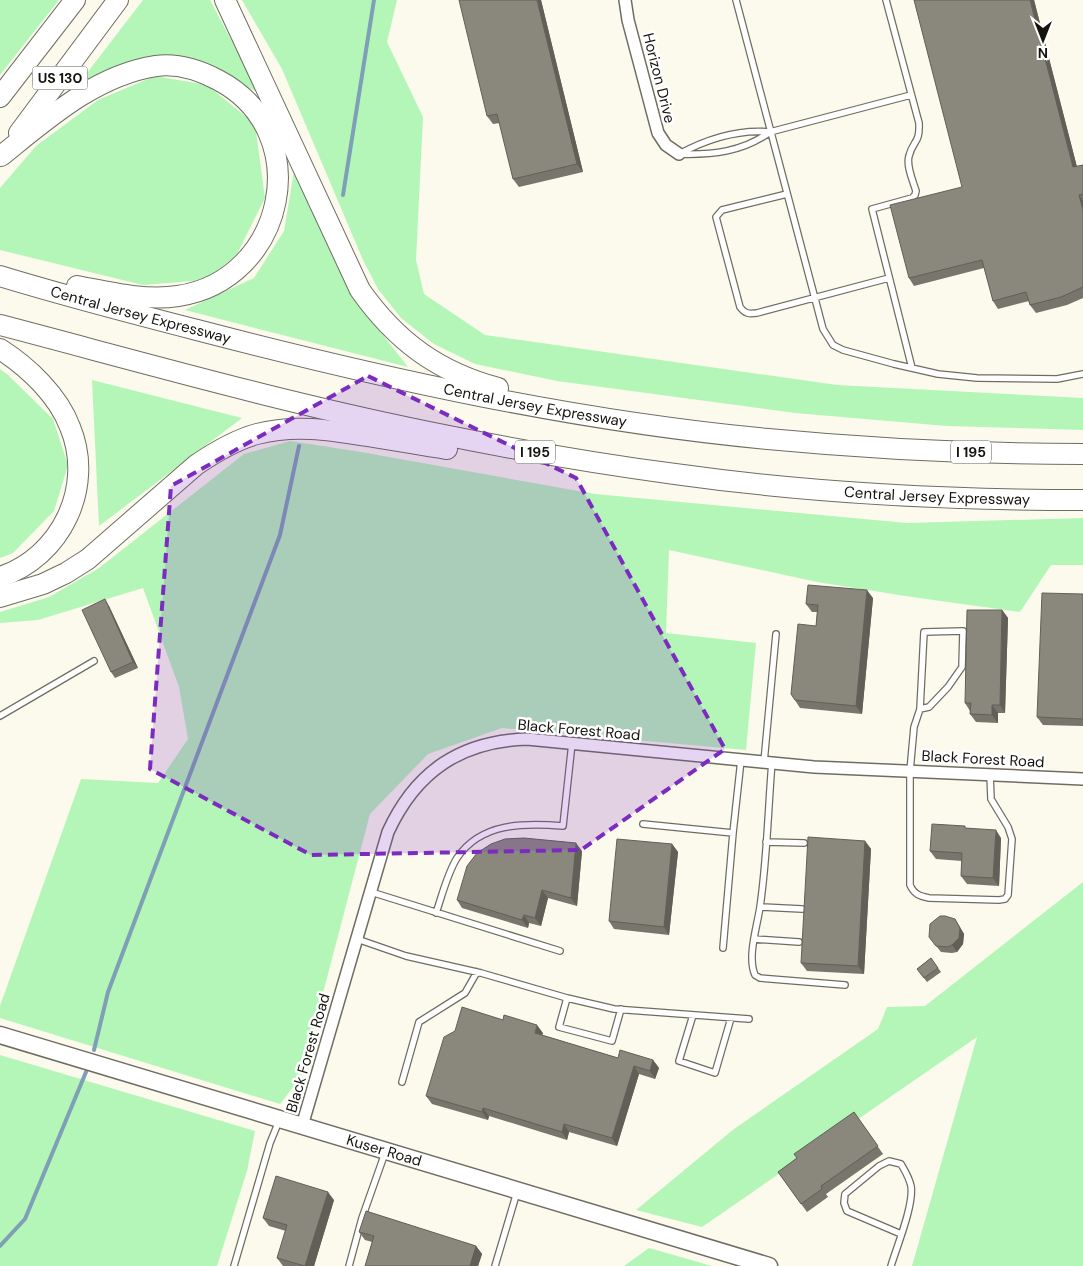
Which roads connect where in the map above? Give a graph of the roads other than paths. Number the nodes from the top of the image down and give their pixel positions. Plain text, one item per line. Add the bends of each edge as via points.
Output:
1 (75, 0) edge
2 (118, 0) edge
3 (224, 0) edge
4 (625, 0) edge
5 (736, 0) edge
6 (886, 0) edge
7 (911, 95) junction
8 (0, 97) edge
9 (770, 132) junction
10 (679, 154) junction
11 (1, 157) edge
12 (787, 194) junction
13 (0, 271) edge
14 (0, 276) edge
15 (889, 278) junction
16 (814, 298) junction
17 (0, 325) edge
18 (0, 348) edge
19 (912, 368) junction
20 (1083, 374) edge
21 (685, 429) junction
22 (1083, 454) edge
23 (676, 475) junction
24 (1083, 500) edge
25 (0, 578) edge
26 (0, 598) edge
27 (776, 634) dead end
28 (94, 661) dead end
29 (920, 710) junction
30 (0, 716) edge
31 (572, 743) junction
32 (741, 760) junction
33 (768, 762) junction
34 (910, 771) junction
35 (990, 774) junction
36 (1083, 779) edge
37 (642, 824) dead end
38 (732, 834) junction
39 (766, 842) junction
40 (804, 843) dead end
41 (371, 892) junction
42 (760, 907) junction
43 (802, 909) edge
44 (436, 913) junction
45 (357, 940) junction
46 (754, 940) junction
47 (799, 942) dead end
48 (723, 948) dead end
49 (560, 951) dead end
50 (477, 972) junction
51 (845, 986) dead end
52 (567, 998) junction
53 (621, 1009) junction
54 (693, 1015) junction
55 (731, 1018) junction
56 (750, 1019) dead end
57 (0, 1035) edge
58 (402, 1082) dead end
59 (279, 1119) junction
60 (302, 1126) junction
61 (386, 1151) junction
62 (518, 1190) junction
63 (901, 1234) junction
64 (234, 1266) edge
65 (350, 1266) edge
66 (494, 1266) edge
67 (769, 1266) edge
68 (891, 1266) edge

1 - 8 highway, US 130
2 - 11 highway, US 130
3 - 21 highway via 360,290 392,330 429,359 478,383
4 - 10 street, Horizon Drive via 658,134
5 - 9 lane
6 - 7 lane
7 - 9 lane
7 - 15 lane via 920,135 908,163 915,195 872,209
9 - 10 lane via 754,131 707,140
9 - 10 lane via 758,141 711,154
9 - 12 lane
11 - 13 highway via 58,110 94,88 139,70 174,66 226,84 242,96 266,128 273,146 278,182 272,219 254,252 227,277 195,292 143,297
12 - 16 lane
12 - 16 lane via 722,210 716,218 743,312 749,314
14 - 21 highway, Central Jersey Expressway / I 195 via 58,294 370,373 554,410
15 - 16 lane
15 - 19 lane
16 - 19 lane via 823,330 833,345
17 - 23 highway, Central Jersey Expressway / I 195 via 299,403 413,429
18 - 25 highway via 28,370 61,409 76,444 78,463 74,503 57,536 29,564
19 - 20 lane via 976,378 1057,379
21 - 22 highway, Central Jersey Expressway / I 195 via 854,447
23 - 24 highway, Central Jersey Expressway / I 195 via 940,497
23 - 26 highway via 464,452 323,429 281,429 257,434 213,453 88,559 43,584
27 - 33 lane
28 - 30 lane
29 - 29 lane via 929,707 962,667 962,631 924,632
29 - 34 lane via 914,727
31 - 32 street, Black Forest Road
31 - 41 street, Black Forest Road via 527,739 490,742 453,756 437,767 417,786 396,814
31 - 44 lane via 563,826 507,826 469,843 456,859
32 - 33 street, Black Forest Road
32 - 38 lane
33 - 34 street, Black Forest Road
33 - 39 lane
34 - 35 street, Black Forest Road
34 - 35 lane via 909,870 913,892 929,898 999,900 1008,895 1012,839 991,799
35 - 36 street, Black Forest Road
37 - 38 lane
38 - 48 lane
39 - 40 lane
39 - 42 lane
41 - 44 lane
41 - 45 street, Black Forest Road
42 - 43 lane
42 - 46 lane
44 - 49 lane
45 - 50 lane via 406,956
45 - 60 street, Black Forest Road
46 - 47 lane
46 - 51 lane via 752,968 760,978
50 - 52 lane
50 - 58 lane via 465,993 420,1022
52 - 53 lane
52 - 53 lane via 559,1027 612,1041
53 - 54 lane
54 - 55 lane
54 - 55 lane via 679,1062 715,1073
55 - 56 lane
57 - 59 street, Kuser Road
59 - 60 street, Kuser Road
59 - 64 lane
60 - 61 street, Kuser Road
61 - 62 street, Kuser Road
61 - 65 lane via 362,1218
62 - 66 lane
62 - 67 street, Kuser Road
63 - 63 lane via 911,1188 900,1164 889,1161 845,1194 844,1203 847,1212
63 - 68 lane

